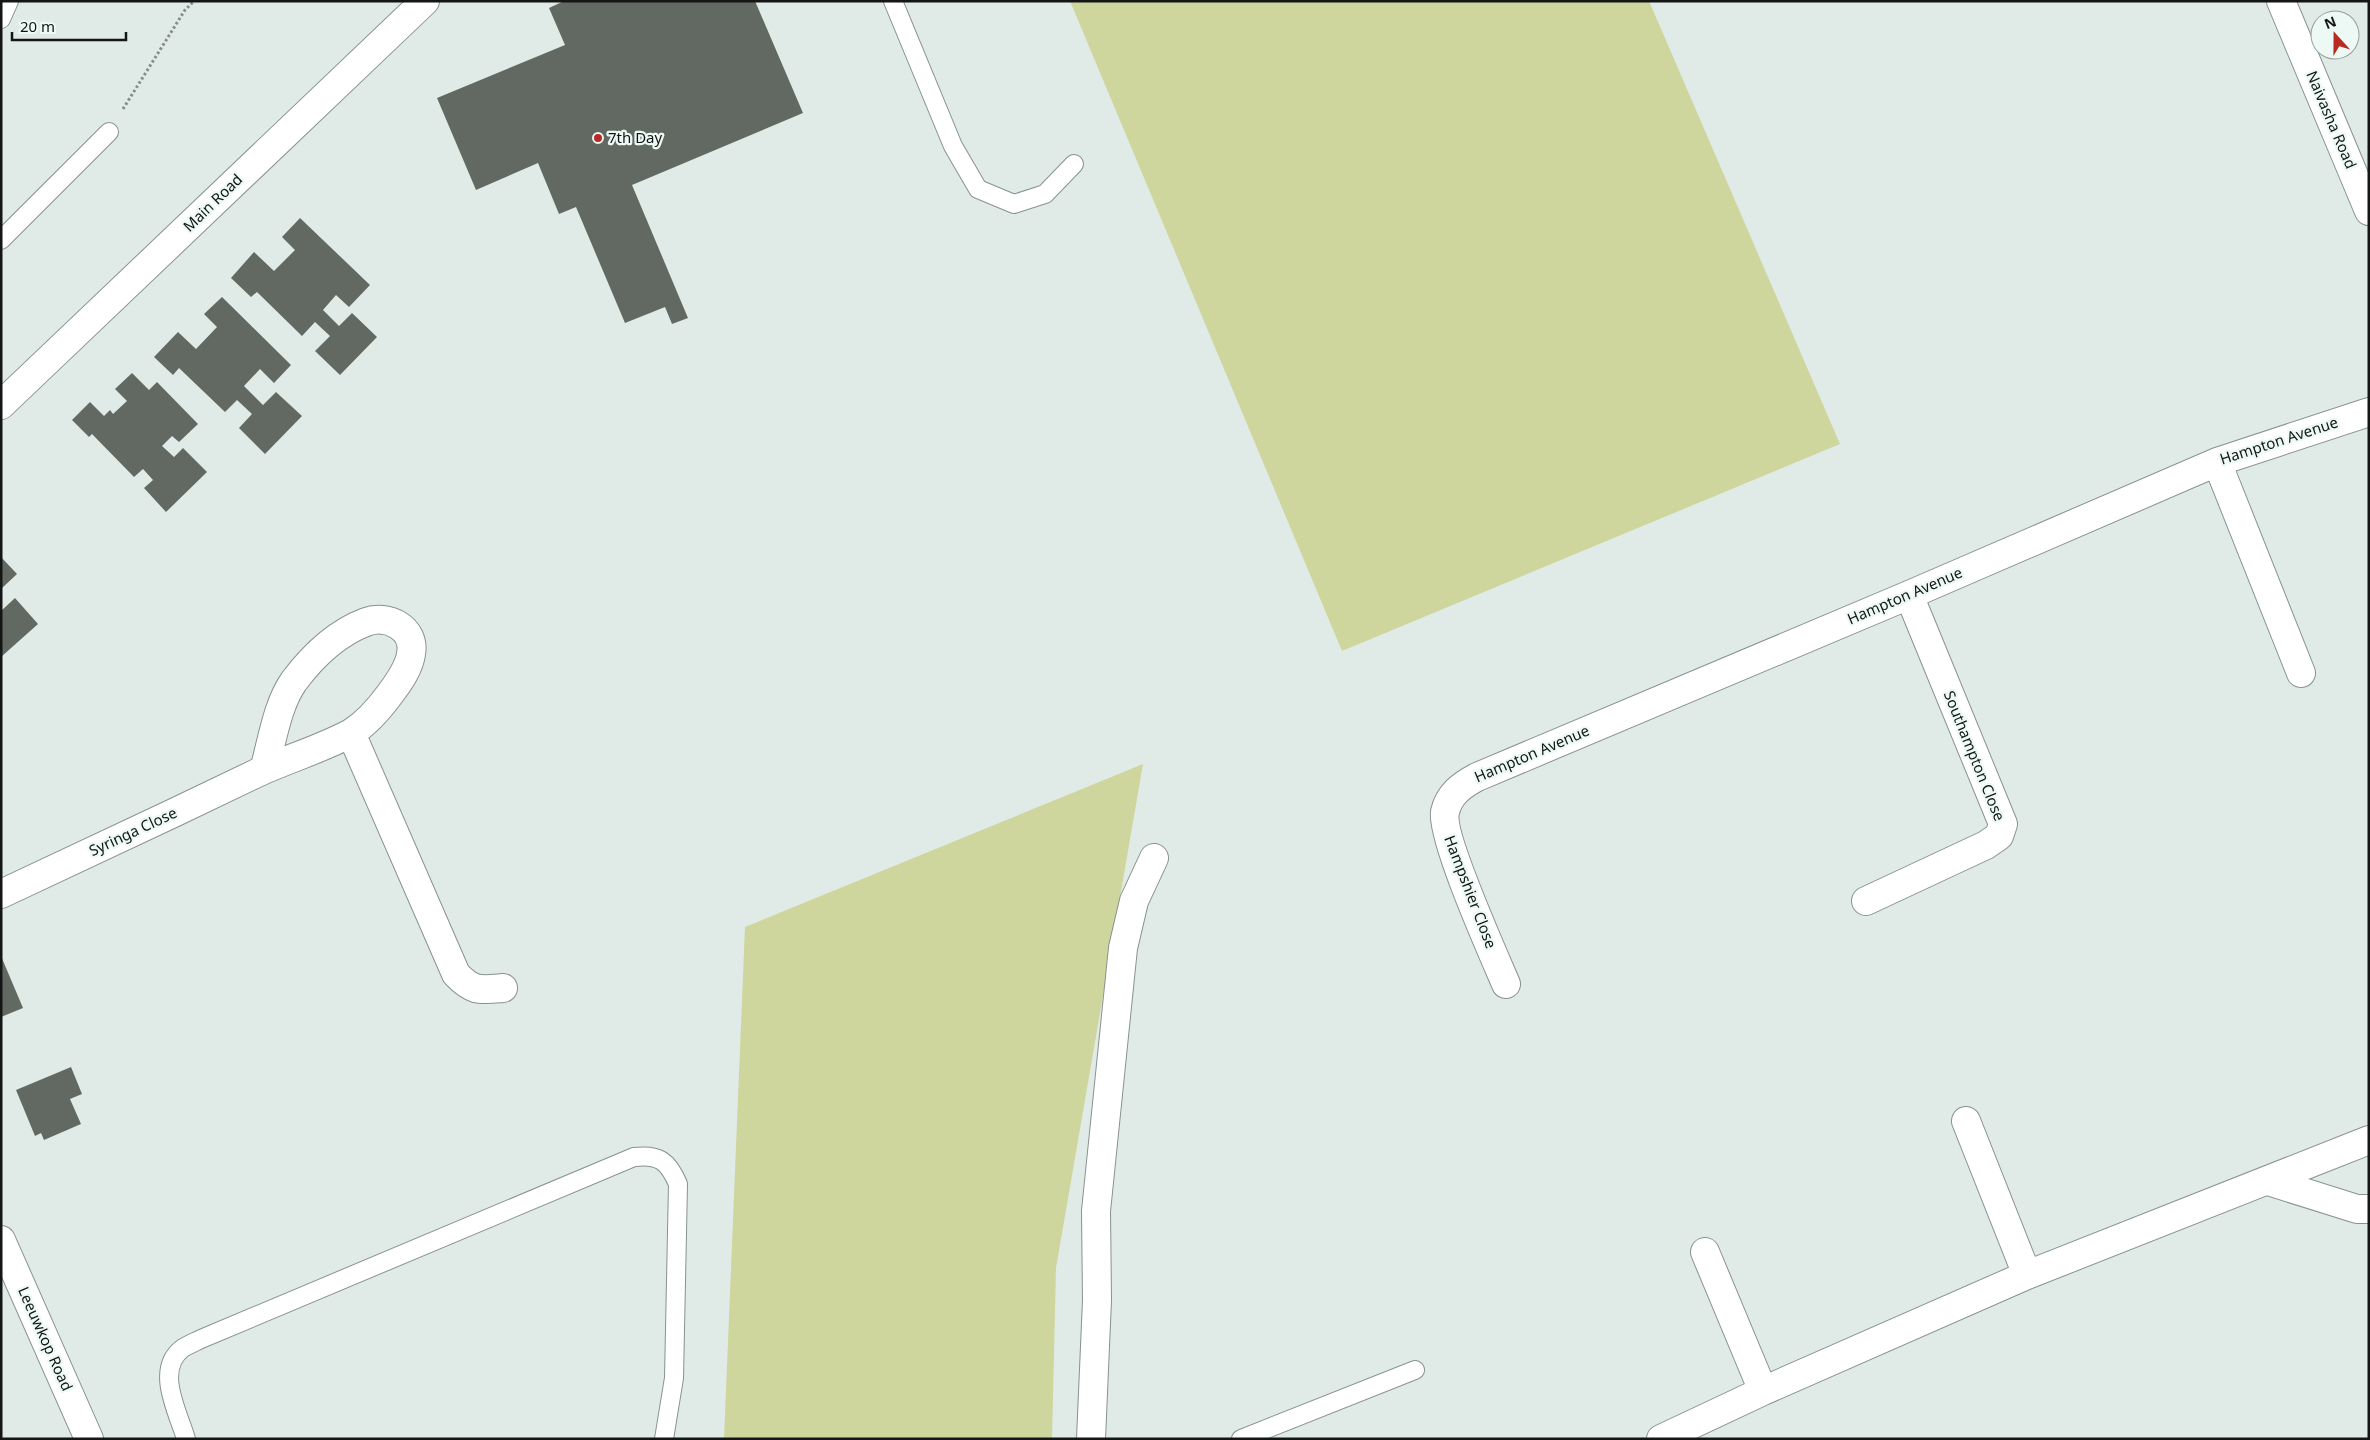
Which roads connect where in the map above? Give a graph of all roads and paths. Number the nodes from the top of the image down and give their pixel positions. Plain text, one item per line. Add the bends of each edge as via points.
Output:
1 (9, 1) edge
2 (189, 1) edge
3 (194, 1) edge
4 (425, 1) edge
5 (893, 1) edge
6 (2283, 2) edge
7 (186, 10) junction
8 (1, 19) edge
9 (109, 132) joint
10 (1074, 164) dead end
11 (2369, 211) edge
12 (1, 240) edge
13 (1, 405) edge
14 (2369, 412) edge
15 (2216, 462) junction
16 (1909, 595) junction
17 (2300, 673) dead end
18 (351, 733) junction
19 (264, 770) junction
20 (1450, 798) joint
21 (1154, 858) dead end
22 (1, 894) edge
23 (1866, 901) dead end
24 (1506, 984) dead end
25 (503, 988) dead end
26 (1966, 1121) dead end
27 (2369, 1140) edge
28 (2268, 1181) junction
29 (2369, 1209) edge
30 (1, 1240) edge
31 (1705, 1252) dead end
32 (2027, 1275) junction
33 (1415, 1370) dead end
34 (1763, 1391) junction
35 (89, 1439) edge
36 (186, 1439) edge
37 (664, 1439) edge
38 (1091, 1439) edge
39 (1241, 1439) edge
40 (1661, 1439) edge

1 - 8 lane
2 - 7 path
3 - 7 path
4 - 13 street, Main Road
5 - 10 lane via 952,146 978,189 1014,204 1045,194
6 - 11 street, Naivasha Road
7 - 9 path
9 - 12 lane
14 - 15 street, Hampton Avenue
15 - 16 street, Hampton Avenue
15 - 17 street
16 - 20 street, Hampton Avenue via 1477,776 1461,785
16 - 23 street, Southampton Close via 2004,824 1999,836 1986,845
18 - 19 street, Syringa Close
18 - 19 street, Syringa Close via 376,714 398,683 412,653 407,633 391,621 367,621 342,634 317,654 293,682 281,708
18 - 25 street via 456,974 476,990
19 - 22 street, Syringa Close
20 - 24 street, Hampshier Close via 1444,813 1446,831
21 - 38 street via 1134,902 1123,948 1096,1211 1097,1300
26 - 32 street
27 - 28 street
28 - 29 street via 2357,1209
28 - 32 street
30 - 35 street, Leeuwkop Road
31 - 34 street
32 - 34 street
33 - 39 lane
34 - 40 street
36 - 37 lane via 170,1390 168,1372 182,1349 634,1157 648,1155 664,1161 678,1184 674,1378

